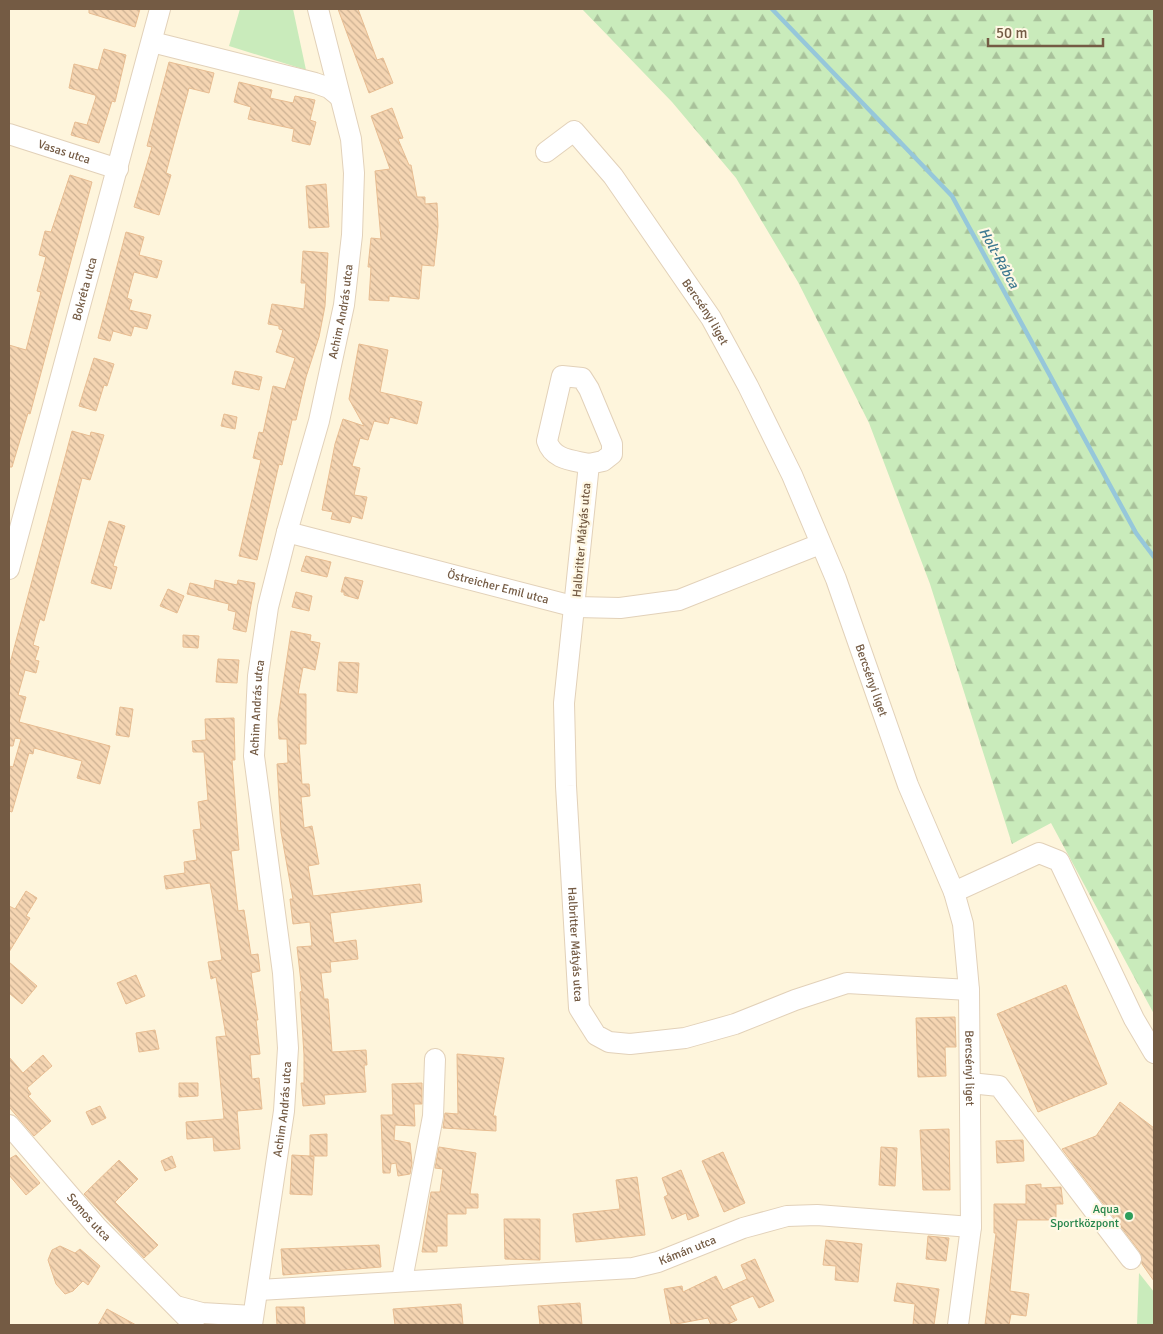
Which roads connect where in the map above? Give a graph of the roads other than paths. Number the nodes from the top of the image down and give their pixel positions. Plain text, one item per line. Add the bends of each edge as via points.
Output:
1 (160, 9) edge
2 (318, 9) edge
3 (152, 42) junction
4 (340, 97) junction
5 (9, 134) edge
6 (546, 152) dead end
7 (118, 169) junction
8 (589, 464) dead end
9 (287, 532) junction
10 (820, 544) junction
11 (9, 568) edge
12 (576, 608) junction
13 (954, 892) junction
14 (969, 990) junction
15 (1154, 1054) edge
16 (435, 1059) dead end
17 (970, 1083) junction
18 (9, 1125) edge
19 (971, 1227) junction
20 (1131, 1259) dead end
21 (402, 1280) junction
22 (259, 1290) junction
23 (175, 1306) junction
24 (253, 1321) edge
25 (194, 1325) edge
26 (958, 1325) edge

1 - 3 street, Bokréta utca
2 - 4 street, Achim András utca
3 - 4 street via 316,83
3 - 7 street, Bokréta utca
4 - 9 street, Achim András utca via 352,139 354,173 352,235 344,305 319,421
5 - 7 street, Vasas utca
6 - 10 street, Bercsényi liget via 574,131 613,176 711,318 792,475
7 - 11 street, Bokréta utca
8 - 12 street, Halbritter Mátyás utca
9 - 12 street, Östreicher Emil utca
9 - 22 street, Achim András utca via 268,607 259,666 254,756 283,973 288,1048 284,1111
10 - 12 street, Östreicher Emil utca via 679,600 620,608
10 - 13 street, Bercsényi liget via 836,580 908,785
12 - 14 street, Halbritter Mátyás utca via 564,703 566,786 579,1008 596,1035 609,1042 630,1044 685,1038 736,1024 847,983
13 - 14 street, Bercsényi liget via 963,924
13 - 15 street via 1038,853 1059,861
14 - 17 street, Bercsényi liget
16 - 21 street via 433,1116
17 - 19 street, Bercsényi liget
17 - 20 street via 999,1086
18 - 23 street, Somos utca via 97,1227
19 - 21 street, Kámán utca via 817,1215 787,1216 743,1228 658,1262 633,1268
19 - 26 street, Bercsényi liget
21 - 22 street, Kámán utca
22 - 24 street, Achim András utca
23 - 24 street
23 - 25 street, Somos utca

